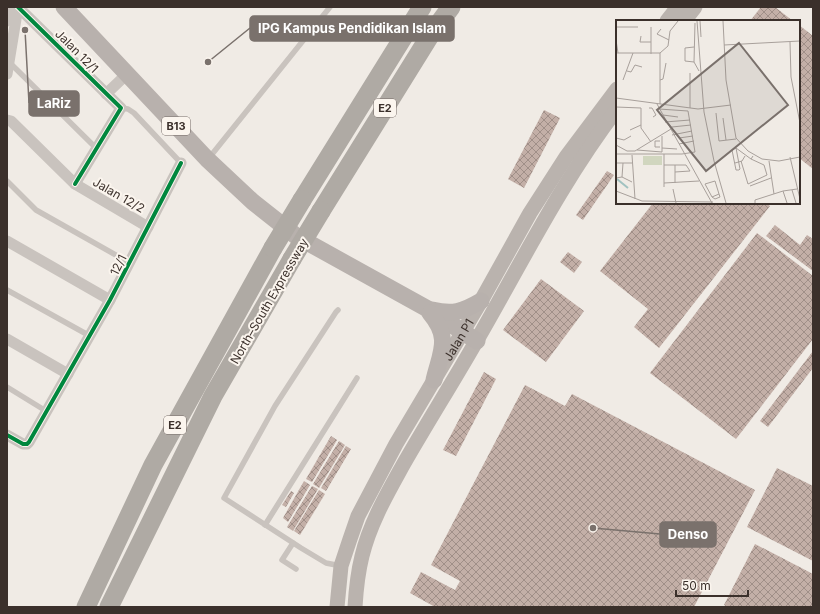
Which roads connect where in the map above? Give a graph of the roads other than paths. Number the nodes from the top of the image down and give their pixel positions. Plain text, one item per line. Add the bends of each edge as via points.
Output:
1 (9, 7) edge
2 (18, 7) edge
3 (64, 7) edge
4 (330, 7) edge
5 (422, 7) edge
6 (451, 7) edge
7 (678, 7) edge
8 (695, 7) edge
9 (668, 20) edge
10 (685, 20) edge
11 (7, 21) edge
12 (9, 62) junction
13 (7, 74) edge
14 (127, 74) junction
15 (616, 89) edge
16 (106, 94) junction
17 (121, 108) junction
18 (616, 110) edge
19 (7, 120) edge
20 (97, 149) junction
21 (208, 159) junction
22 (181, 163) joint
23 (7, 181) edge
24 (76, 184) junction
25 (530, 213) junction
26 (544, 222) junction
27 (148, 227) junction
28 (7, 241) edge
29 (130, 263) junction
30 (7, 290) edge
31 (110, 300) junction
32 (481, 301) junction
33 (426, 308) junction
34 (338, 310) dead end
35 (462, 332) junction
36 (90, 336) junction
37 (7, 339) edge
38 (477, 341) junction
39 (68, 374) junction
40 (357, 378) dead end
41 (434, 380) junction
42 (7, 387) edge
43 (46, 411) junction
44 (7, 435) edge
45 (403, 448) junction
46 (265, 525) junction
47 (293, 543) junction
48 (341, 566) junction
49 (296, 569) dead end
50 (86, 607) edge
51 (109, 607) edge
52 (337, 607) edge
53 (355, 607) edge

1 - 11 street
2 - 12 street
2 - 16 street, Jalan 12/1
3 - 14 main road, B13
4 - 21 lane
5 - 50 highway, North–South Expressway / E2, bridge via 273,248 153,465
6 - 51 highway, North–South Expressway / E2, bridge via 431,34 321,211 213,396
7 - 9 main road
8 - 10 main road
12 - 13 street
12 - 20 lane
14 - 16 street
14 - 21 main road, B13
15 - 25 main road, Jalan P1 via 566,157
16 - 17 street, Jalan 12/1
17 - 20 street
17 - 22 lane via 134,112
18 - 26 main road, Jalan P1 via 572,174
19 - 24 street, Jalan 12/2
20 - 24 street
21 - 33 main road, B13 via 253,202 296,236
22 - 27 street, 12/1
23 - 29 lane via 36,210
24 - 27 street, Jalan 12/2
25 - 26 lane
25 - 32 main road, Jalan P1
26 - 38 main road, Jalan P1
27 - 29 street, 12/1
28 - 31 street
29 - 31 street, 12/1
30 - 36 lane
31 - 36 street, 12/1
32 - 33 main road via 459,312 444,313
32 - 35 main road, Jalan P1
33 - 35 main road, B13
33 - 41 main road via 440,328 443,338
34 - 46 lane via 275,406 224,498
35 - 38 main road, B13
35 - 41 main road, Jalan P1
36 - 39 street, 12/1
37 - 39 street
38 - 45 main road, Jalan P1
39 - 43 street, 12/1
40 - 46 lane
41 - 45 main road, Jalan P1
42 - 43 lane
43 - 44 street, 12/1 via 27,444
45 - 48 main road, Jalan P1 via 358,516
45 - 53 main road, Jalan P1 via 362,556
46 - 47 lane
47 - 48 lane via 326,563
47 - 49 lane via 282,560
48 - 52 main road, Jalan P1

